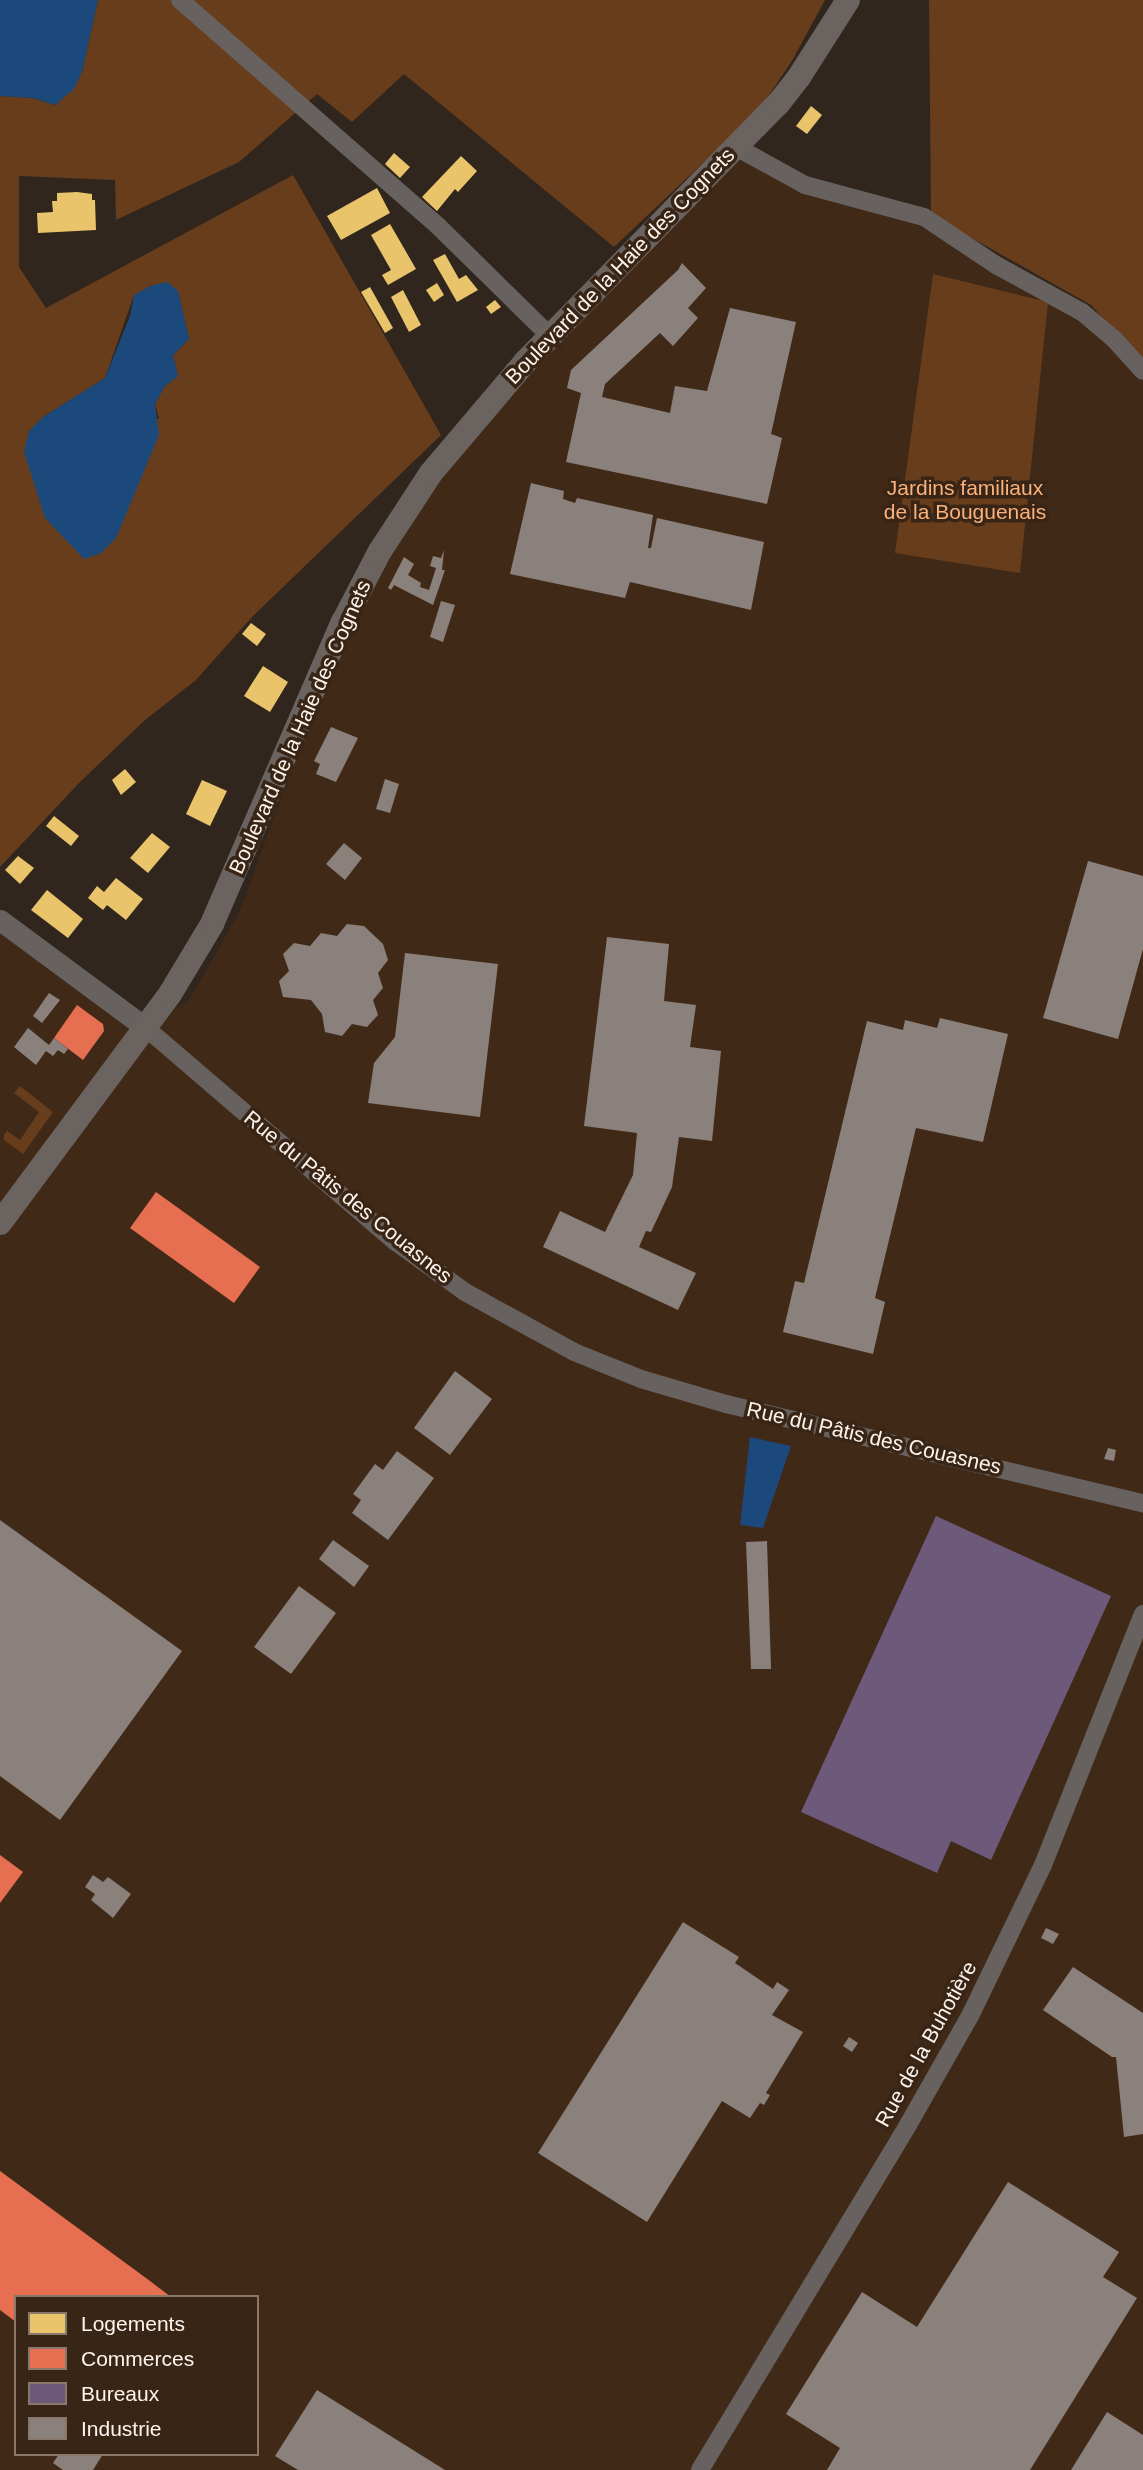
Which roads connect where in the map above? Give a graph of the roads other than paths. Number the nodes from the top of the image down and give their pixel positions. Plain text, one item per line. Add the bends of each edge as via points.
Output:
1 (180, 0) edge
2 (848, 0) edge
3 (736, 147) junction
4 (550, 336) junction
5 (1143, 371) edge
6 (3, 928) edge
7 (146, 1028) junction
8 (0, 1223) edge
9 (1143, 1503) edge
10 (1143, 1614) edge
11 (699, 2470) edge

1 - 4 street via 438,226
2 - 3 main road, Boulevard de la Haie des Cognets via 799,77
3 - 4 main road, Boulevard de la Haie des Cognets
3 - 5 street via 805,185 924,217 996,265 1082,312
4 - 7 main road, Boulevard de la Haie des Cognets via 453,444 380,551 325,659 212,924
6 - 7 street, Rue du Pâtis des Couasnes
7 - 8 main road, Boulevard de la Haie des Cognets
7 - 9 street, Rue du Pâtis des Couasnes via 397,1242 465,1292 574,1352 726,1405
10 - 11 street, Rue de la Buhotière via 1043,1865 970,2015

